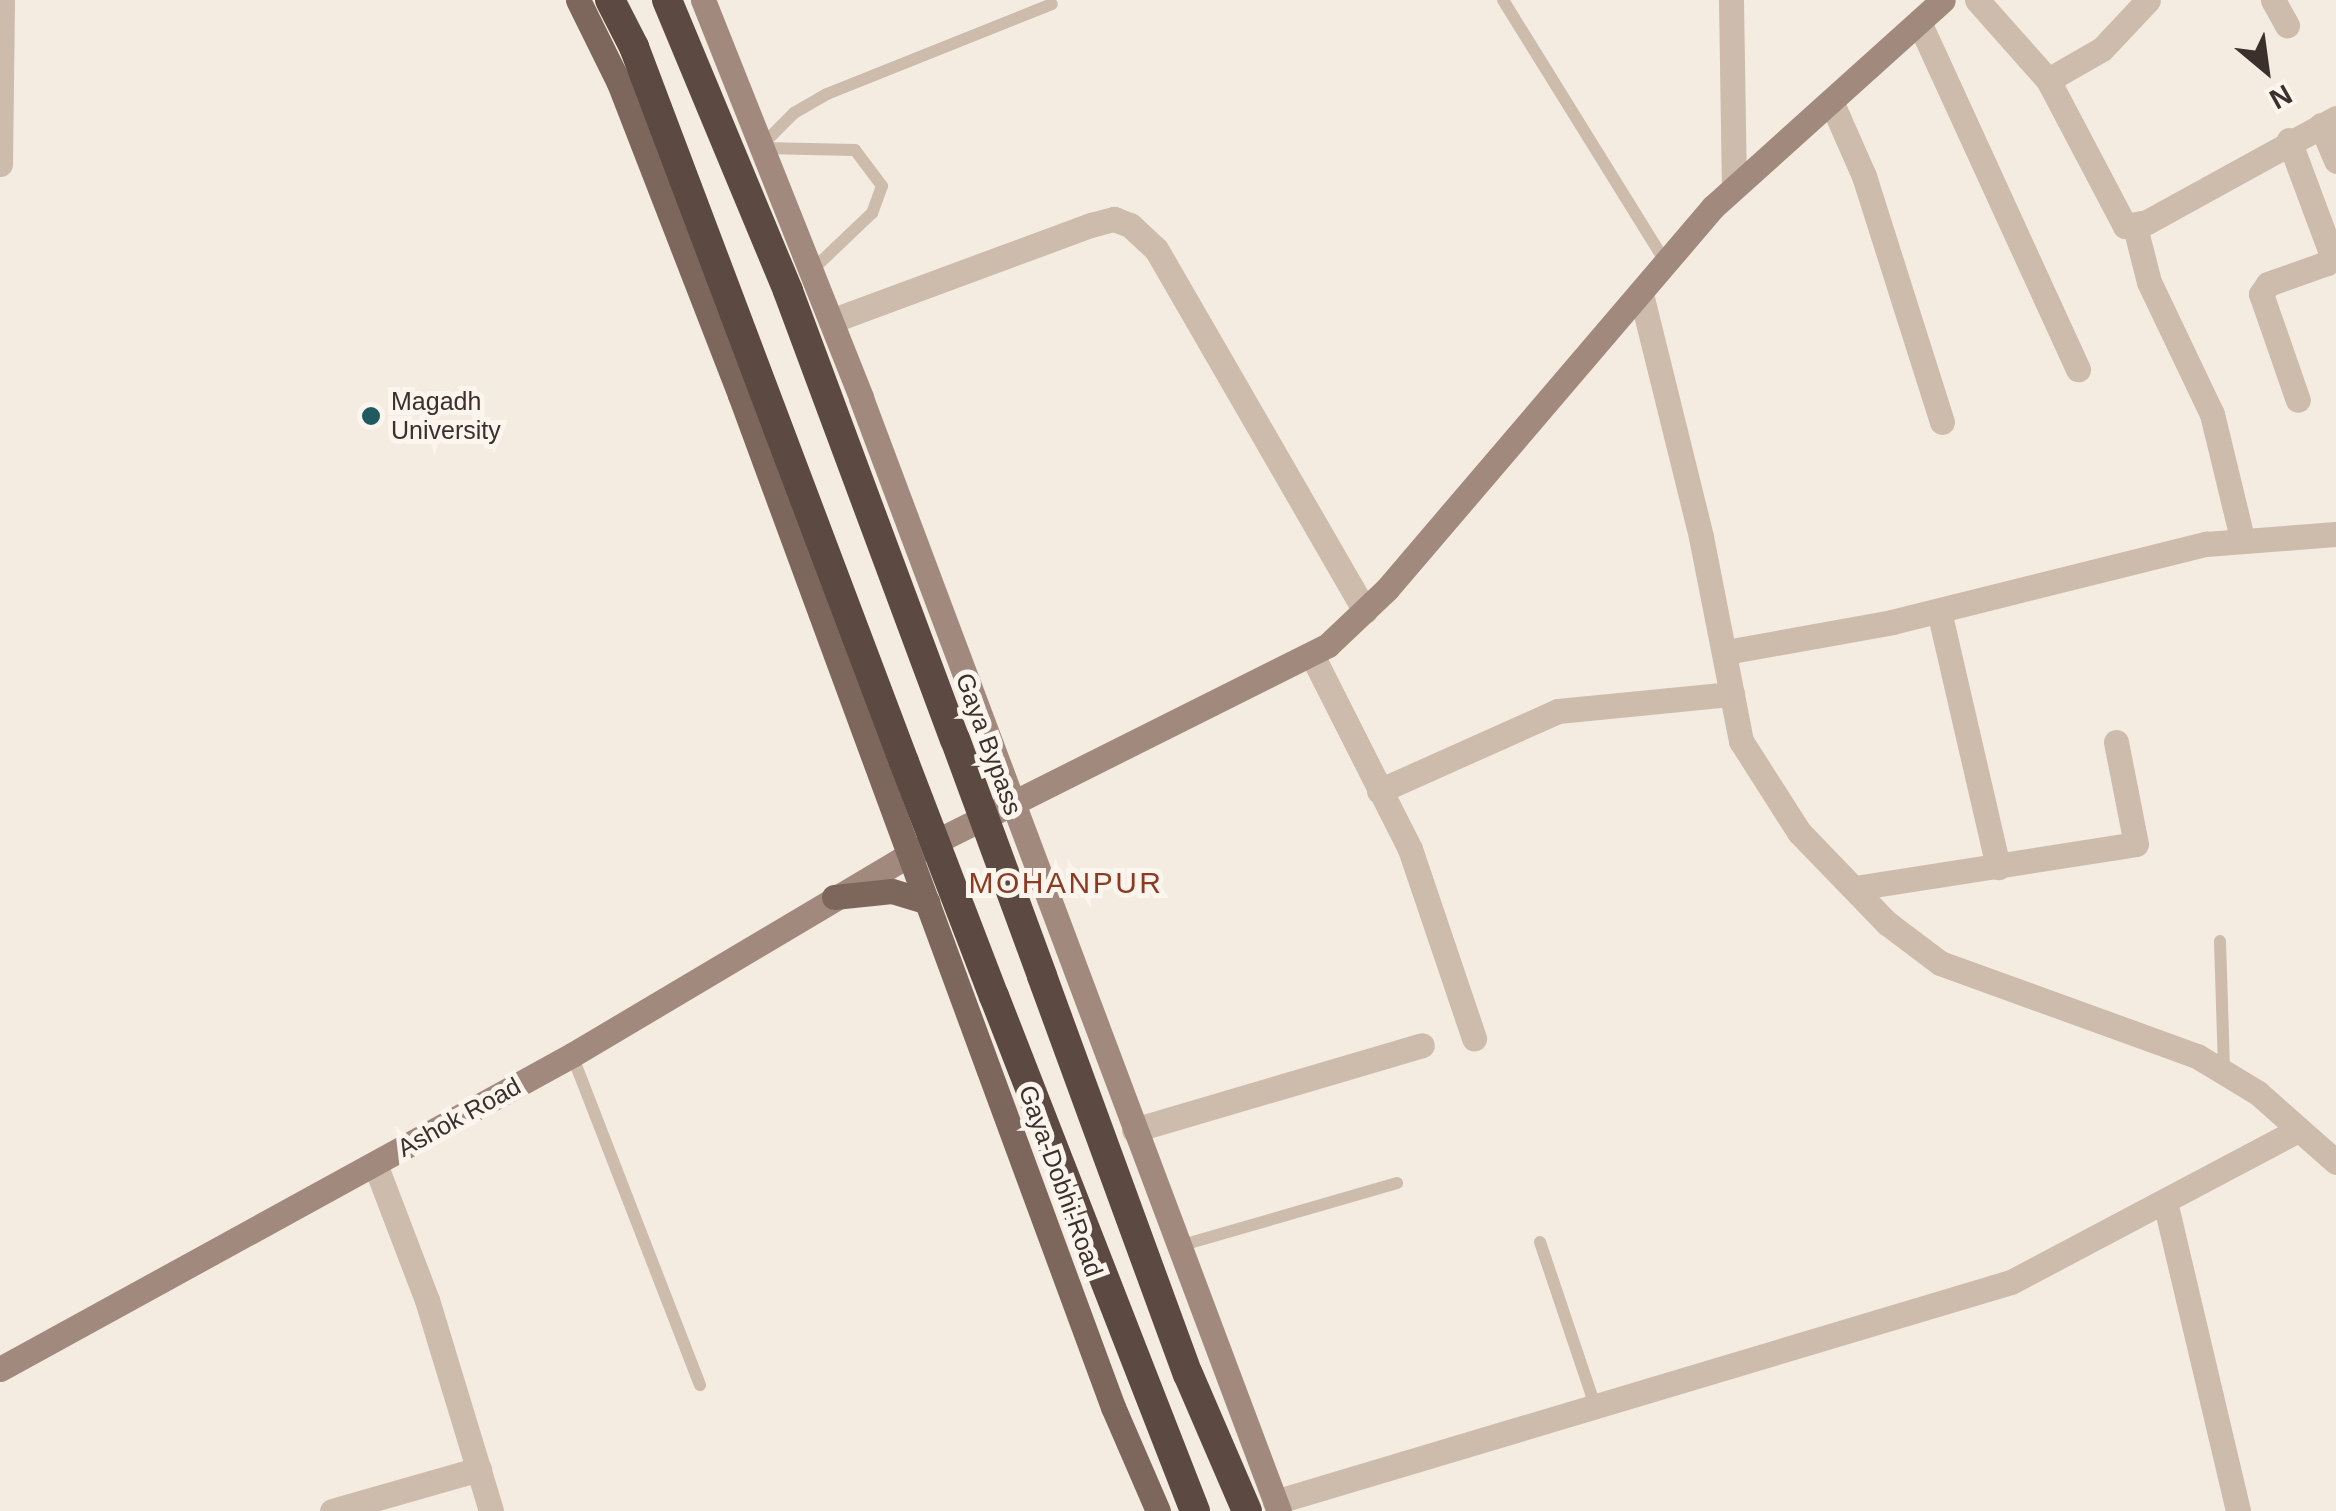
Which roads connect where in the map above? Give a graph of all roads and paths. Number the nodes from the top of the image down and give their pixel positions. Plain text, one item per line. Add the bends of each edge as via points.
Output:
1 (2, 0) edge
2 (578, 0) edge
3 (610, 0) edge
4 (667, 0) edge
5 (702, 0) edge
6 (1503, 0) edge
7 (1731, 0) edge
8 (1944, 0) edge
9 (1977, 0) edge
10 (2148, 0) edge
11 (2273, 0) edge
12 (1052, 4) dead end
13 (1920, 22) junction
14 (2287, 25) dead end
15 (2048, 80) junction
16 (1831, 101) junction
17 (2329, 121) edge
18 (2289, 140) junction
19 (760, 148) junction
20 (2336, 161) edge
21 (0, 164) edge
22 (1734, 185) junction
23 (2134, 227) junction
24 (1666, 263) junction
25 (811, 272) junction
26 (1641, 294) junction
27 (831, 321) junction
28 (2078, 370) dead end
29 (2298, 400) dead end
30 (1942, 422) dead end
31 (2336, 534) edge
32 (2242, 538) junction
33 (1366, 610) junction
34 (1939, 611) junction
35 (1726, 652) junction
36 (1312, 655) junction
37 (1732, 694) junction
38 (2116, 742) dead end
39 (1378, 791) junction
40 (1011, 804) junction
41 (913, 861) junction
42 (1998, 867) junction
43 (1855, 888) junction
44 (834, 898) junction
45 (927, 902) junction
46 (2220, 941) dead end
47 (1474, 1038) dead end
48 (1422, 1045) dead end
49 (572, 1054) junction
50 (2224, 1070) junction
51 (1134, 1130) junction
52 (2298, 1130) junction
53 (2336, 1162) edge
54 (375, 1164) junction
55 (1398, 1183) dead end
56 (2166, 1206) junction
57 (1540, 1242) dead end
58 (1178, 1246) junction
59 (0, 1369) edge
60 (700, 1385) dead end
61 (1594, 1402) junction
62 (479, 1469) junction
63 (1267, 1508) edge
64 (332, 1511) edge
65 (490, 1511) edge
66 (1158, 1511) edge
67 (1195, 1511) edge
68 (2238, 1511) edge

1 - 21 street
2 - 41 main road, Gaya-Dobhi-Road via 634,120
3 - 67 highway, bridge via 634,47
4 - 63 highway, Gaya Bypass, bridge via 781,273 1188,1374
5 - 19 street
6 - 24 lane
7 - 22 street
8 - 13 street, Ashok Road
9 - 15 street
10 - 15 street via 2102,49
11 - 14 street
12 - 19 lane via 826,94 786,120
13 - 16 street, Ashok Road
13 - 28 street
15 - 23 street via 2117,218
16 - 22 street, Ashok Road
16 - 30 street via 1864,176
17 - 18 street
17 - 20 street
18 - 23 street
18 - 29 street via 2331,253 2327,263 2268,284 2260,294
19 - 25 street
19 - 25 lane via 854,150 882,186 872,213
22 - 24 street, Ashok Road
23 - 32 street via 2149,282 2212,414
24 - 26 street, Ashok Road
25 - 27 street
26 - 33 street, Ashok Road
26 - 35 street
27 - 33 street via 1091,225 1114,219 1130,224 1156,249
27 - 40 street
31 - 32 street
32 - 34 street
33 - 36 street, Ashok Road
34 - 35 street
34 - 42 street
35 - 37 street
36 - 39 street
36 - 40 street, Ashok Road
37 - 39 street via 1558,712
37 - 43 street via 1754,768 1799,832
38 - 42 street via 2137,843
39 - 47 street via 1420,875
40 - 41 street, Ashok Road
40 - 51 street
41 - 44 street, Ashok Road
41 - 45 main road, Gaya-Dobhi-Road
42 - 43 street
43 - 50 street via 1940,964 2151,1036
44 - 45 main road via 892,892
44 - 49 street, Ashok Road
45 - 66 main road, Gaya-Dobhi-Road via 1113,1407
46 - 50 lane
48 - 51 street
49 - 54 street, Ashok Road
49 - 60 lane
50 - 52 street
51 - 58 street
52 - 53 street
52 - 56 street
54 - 59 street, Ashok Road
54 - 62 street via 427,1300
55 - 58 lane
56 - 61 street via 2011,1282 1950,1304
56 - 68 street
57 - 61 lane
58 - 63 street
61 - 63 street
62 - 64 street
62 - 65 street

